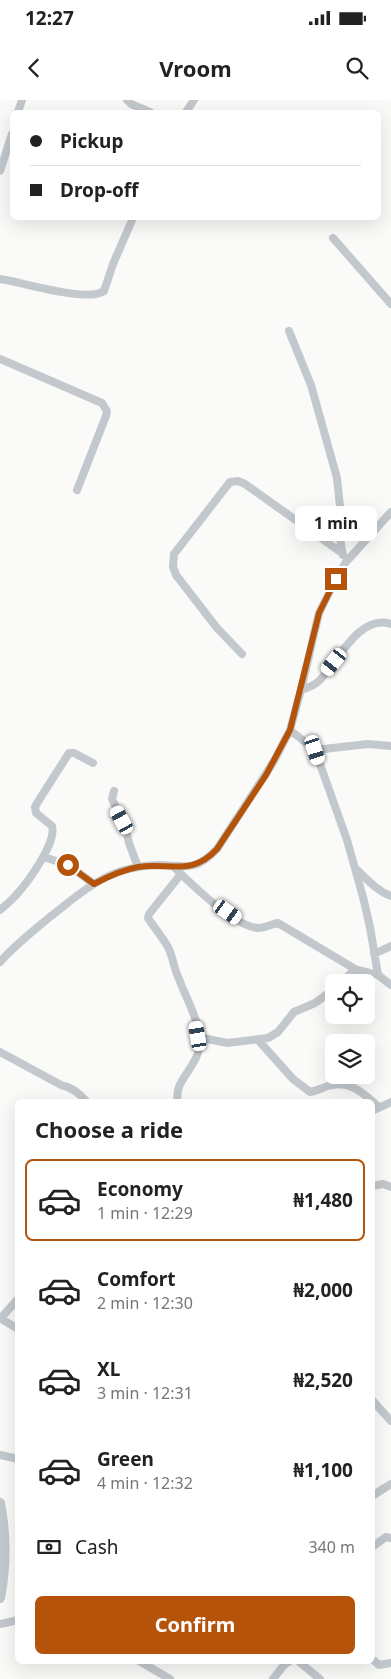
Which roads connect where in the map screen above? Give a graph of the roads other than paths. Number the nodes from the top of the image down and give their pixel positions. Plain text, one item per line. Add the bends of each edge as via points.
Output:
1 (127, 100) edge
2 (145, 110) edge
3 (10, 140) edge
4 (0, 171) edge
5 (132, 220) edge
6 (333, 238) dead end
7 (0, 279) edge
8 (391, 304) edge
9 (289, 331) dead end
10 (0, 359) edge
11 (77, 490) dead end
12 (391, 512) edge
13 (342, 553) junction
14 (346, 562) junction
15 (391, 624) edge
16 (242, 654) dead end
17 (301, 690) junction
18 (290, 730) junction
19 (391, 746) edge
20 (315, 750) junction
21 (92, 763) dead end
22 (114, 791) dead end
23 (44, 858) junction
24 (173, 866) junction
25 (138, 867) junction
26 (354, 867) junction
27 (181, 874) junction
28 (94, 884) junction
29 (391, 896) edge
30 (0, 910) edge
31 (391, 946) edge
32 (374, 954) junction
33 (0, 962) edge
34 (355, 970) junction
35 (351, 974) edge
36 (378, 975) junction
37 (391, 985) edge
38 (325, 996) edge
39 (198, 1036) junction
40 (258, 1040) junction
41 (0, 1052) edge
42 (84, 1099) edge
43 (178, 1099) edge
44 (366, 1099) edge
45 (391, 1102) edge
46 (376, 1109) edge
47 (375, 1185) edge
48 (391, 1187) edge
49 (15, 1302) edge
50 (1, 1318) edge
51 (15, 1327) edge
52 (375, 1403) edge
53 (391, 1421) edge
54 (0, 1454) edge
55 (15, 1458) edge
56 (391, 1484) edge
57 (375, 1494) edge
58 (0, 1503) edge
59 (391, 1538) edge
60 (375, 1546) edge
61 (0, 1598) edge
62 (15, 1621) edge
63 (0, 1624) edge
64 (375, 1662) edge
65 (391, 1663) edge
66 (144, 1664) edge
67 (286, 1664) edge
68 (302, 1664) edge
69 (170, 1679) edge
70 (273, 1679) edge
71 (320, 1679) edge

1 - 2 street
3 - 4 street
5 - 7 street via 100,294 67,293
6 - 8 street
9 - 13 street via 310,385 337,478
10 - 11 street via 102,403 106,408 106,416
12 - 14 street
13 - 14 street
13 - 16 street via 245,484 230,482 174,554 173,568 217,628
14 - 17 street via 319,613
15 - 17 street via 384,622 365,627 318,683
17 - 18 street
18 - 20 street
18 - 24 street via 270,768 217,849 210,857 194,865 186,868
19 - 20 street via 368,744
20 - 26 street
21 - 23 street via 69,753 35,807 36,813 53,829
22 - 25 street via 112,799 125,825
23 - 28 street via 68,865
23 - 30 street via 17,895
24 - 25 street
24 - 27 street
25 - 28 street
26 - 29 street
26 - 32 street
27 - 34 street via 208,900 244,924 259,928 278,923
27 - 39 street via 148,918 168,947 195,1018
28 - 33 street via 28,935
31 - 32 street
32 - 36 street
34 - 35 street
34 - 36 street
36 - 37 street
38 - 40 street via 294,1012 278,1032
39 - 40 street via 227,1043
39 - 43 street via 199,1050 177,1090
40 - 44 street via 310,1092 341,1084 354,1086
41 - 42 street via 68,1086
45 - 46 street
47 - 48 street
49 - 50 street
50 - 51 street
52 - 53 street
54 - 55 street
56 - 57 street
58 - 61 street via 4,1532 4,1578
59 - 60 street via 386,1537
62 - 63 street
64 - 65 street via 379,1665
66 - 69 street
67 - 70 street
68 - 71 street

